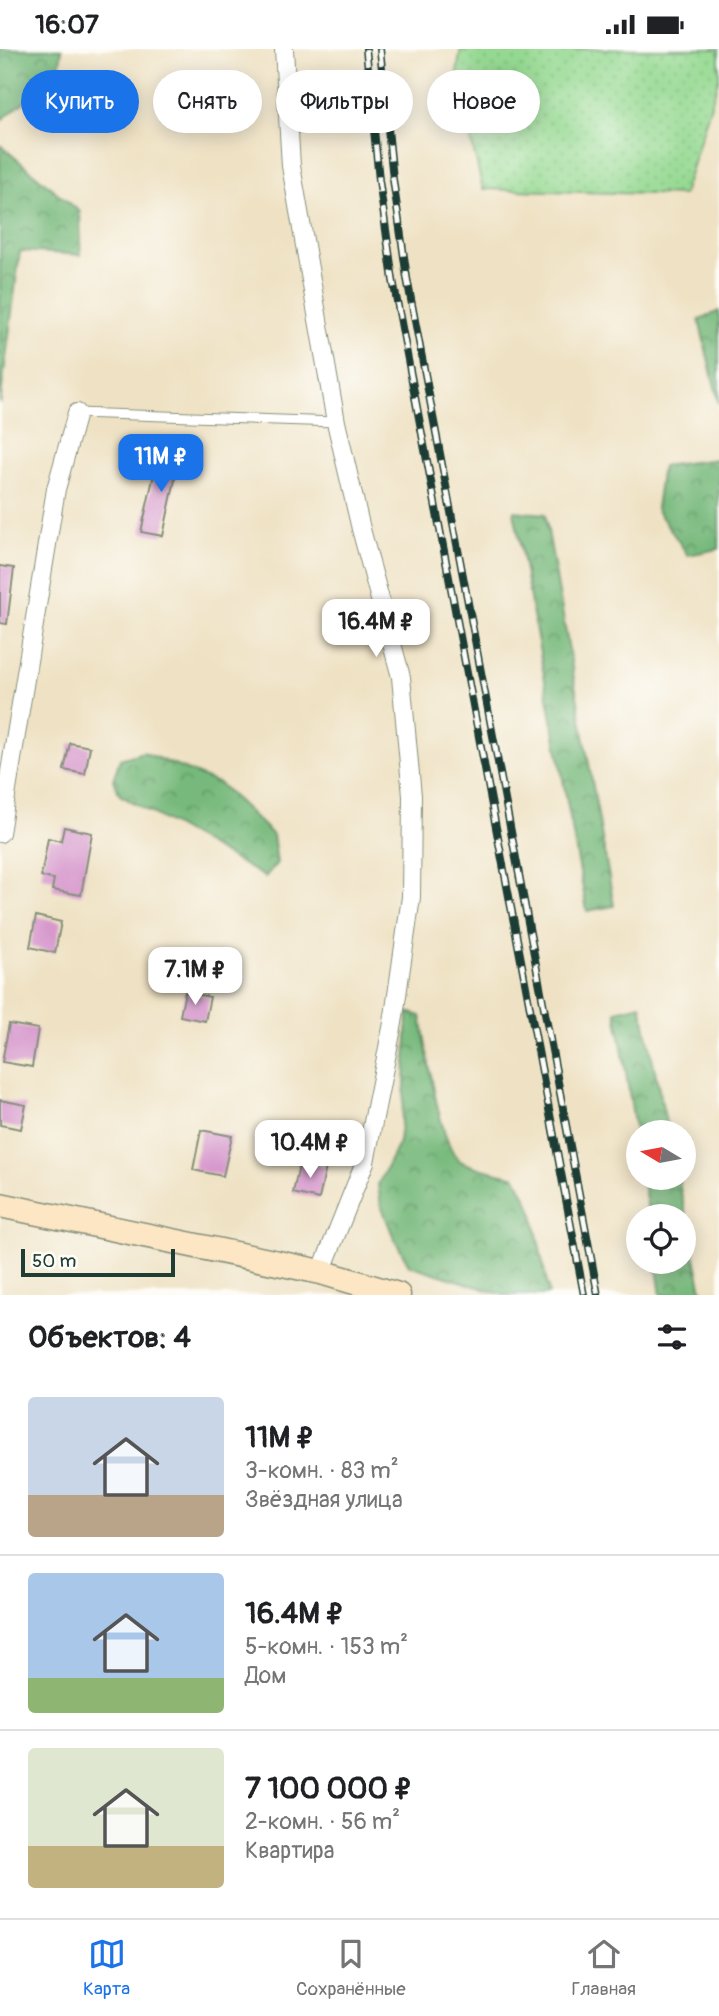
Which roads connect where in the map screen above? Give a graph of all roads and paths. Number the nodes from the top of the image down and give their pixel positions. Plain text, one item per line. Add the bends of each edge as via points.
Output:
1 (284, 49) edge
2 (77, 413) joint
3 (336, 422) junction
4 (0, 833) edge
5 (0, 1205) edge
6 (321, 1272) junction
7 (398, 1295) edge

1 - 3 street via 291,166
2 - 3 lane
2 - 4 street via 56,489
3 - 6 street via 401,677 412,796 411,897 393,1023 365,1162
5 - 6 street
6 - 7 street

